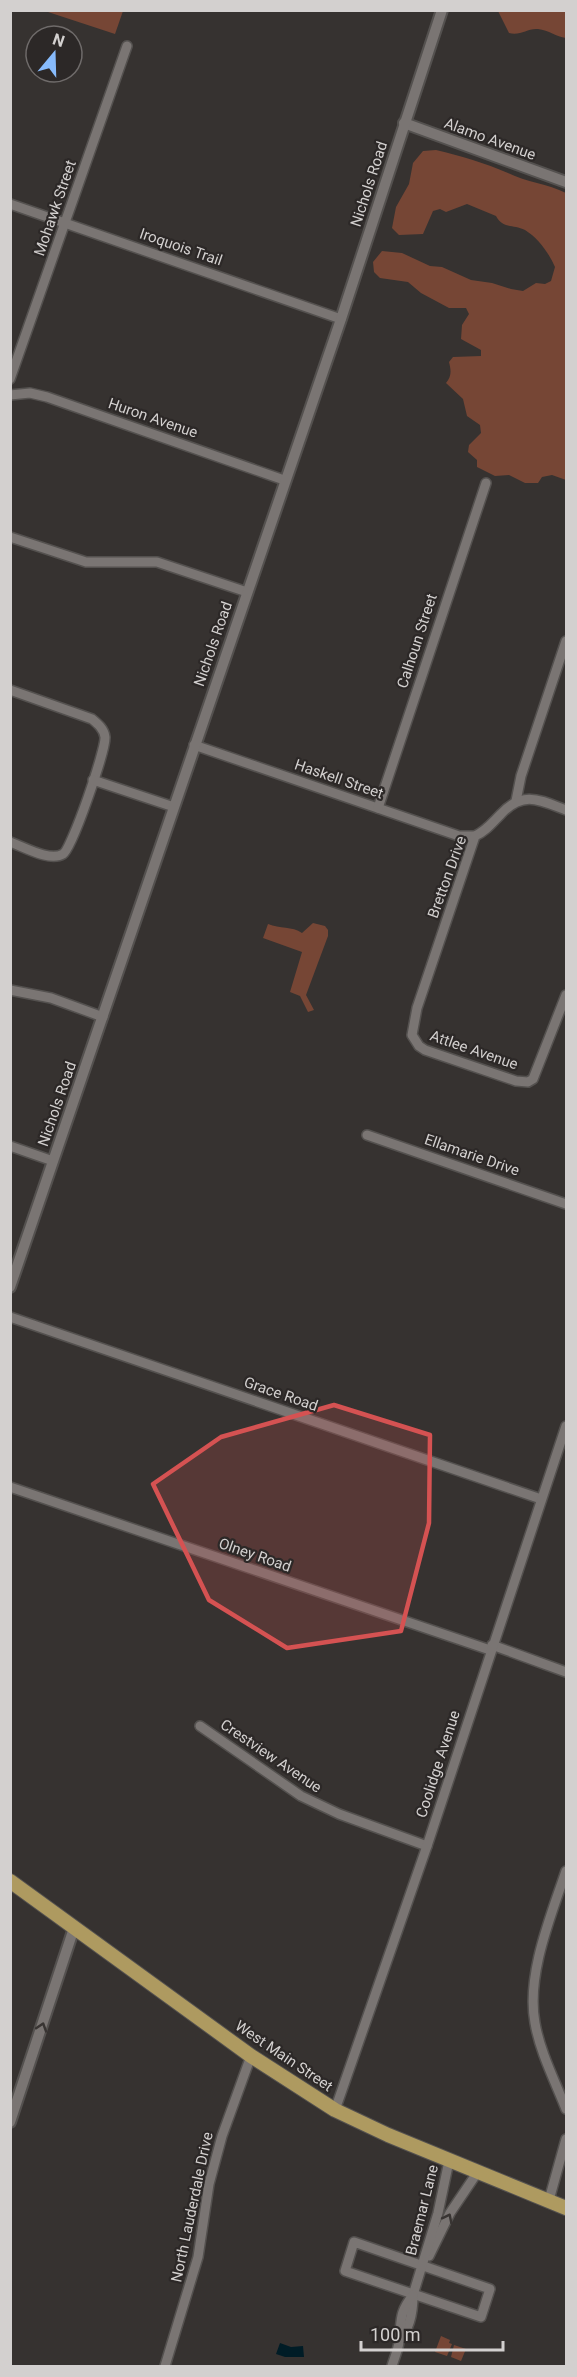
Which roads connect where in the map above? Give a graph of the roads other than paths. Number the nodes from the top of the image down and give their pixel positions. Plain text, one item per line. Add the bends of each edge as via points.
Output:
1 (442, 10) edge
2 (127, 46) dead end
3 (404, 123) junction
4 (567, 182) edge
5 (10, 204) edge
6 (66, 224) junction
7 (341, 319) junction
8 (10, 379) edge
9 (10, 395) edge
10 (284, 480) junction
11 (486, 483) dead end
12 (10, 537) edge
13 (247, 592) junction
14 (567, 641) edge
15 (10, 690) edge
16 (194, 745) junction
17 (93, 780) junction
18 (516, 801) junction
19 (174, 807) junction
20 (378, 808) junction
21 (567, 810) edge
22 (475, 836) junction
23 (10, 842) edge
24 (10, 990) edge
25 (567, 995) edge
26 (102, 1017) junction
27 (412, 1035) joint
28 (367, 1135) dead end
29 (10, 1146) edge
30 (53, 1161) junction
31 (567, 1204) edge
32 (10, 1287) edge
33 (10, 1317) edge
34 (567, 1426) edge
35 (10, 1488) edge
36 (541, 1499) junction
37 (491, 1648) junction
38 (567, 1672) edge
39 (200, 1726) dead end
40 (427, 1846) junction
41 (567, 1871) edge
42 (10, 1881) edge
43 (74, 1928) junction
44 (251, 2056) junction
45 (567, 2109) edge
46 (335, 2110) junction
47 (10, 2122) edge
48 (567, 2139) edge
49 (449, 2161) junction
50 (477, 2173) junction
51 (549, 2200) junction
52 (567, 2208) edge
53 (423, 2266) junction
54 (413, 2294) junction
55 (165, 2367) edge
56 (392, 2367) edge

1 - 3 street, Nichols Road
2 - 6 street, Mohawk Street
3 - 4 street, Alamo Avenue
3 - 7 street, Nichols Road
5 - 6 street, Iroquois Trail
6 - 7 street, Iroquois Trail
6 - 8 street, Mohawk Street
7 - 10 street, Nichols Road
9 - 10 street, Huron Avenue via 30,393 47,397
10 - 13 street, Nichols Road
11 - 20 street, Calhoun Street
12 - 13 street via 86,562 157,562
13 - 16 street, Nichols Road
14 - 18 street
15 - 17 street via 85,716 100,726 105,737
16 - 19 street, Nichols Road
16 - 20 street, Haskell Street
17 - 19 street
17 - 23 street via 70,847 62,855 49,855
18 - 21 street via 536,799
18 - 22 street, Bretton Drive
19 - 26 street, Nichols Road
20 - 22 street, Haskell Street via 459,836
22 - 27 street, Bretton Drive via 417,1008
24 - 26 street via 51,998
25 - 27 street, Attlee Avenue via 533,1079 528,1082 425,1050
26 - 30 street, Nichols Road
28 - 31 street, Ellamarie Drive
29 - 30 street
30 - 32 street, Nichols Road
33 - 36 street, Grace Road
34 - 36 street, Coolidge Avenue
35 - 37 street, Olney Road
36 - 37 street, Coolidge Avenue
37 - 38 street, Olney Road
37 - 40 street, Coolidge Avenue
39 - 40 street, Crestview Avenue via 319,1806
40 - 46 street, Coolidge Avenue
41 - 45 street via 543,1943 533,2004 541,2046
42 - 43 main road, West Main Street
43 - 44 main road, West Main Street
47 -> 43 street
44 - 46 main road, West Main Street
44 - 55 street, North Lauderdale Drive via 222,2136 209,2184 198,2257
46 - 49 main road, West Main Street
48 - 51 street
49 - 50 main road, West Main Street
49 - 53 street, Braemar Lane
50 - 51 main road, West Main Street
53 -> 50 street, Braemar Lane via 450,2213
51 - 52 main road, West Main Street
53 - 54 street, Braemar Lane
53 - 54 street via 490,2289 481,2317
53 - 54 street via 354,2242 345,2271
54 - 56 street, Braemar Lane via 401,2317

